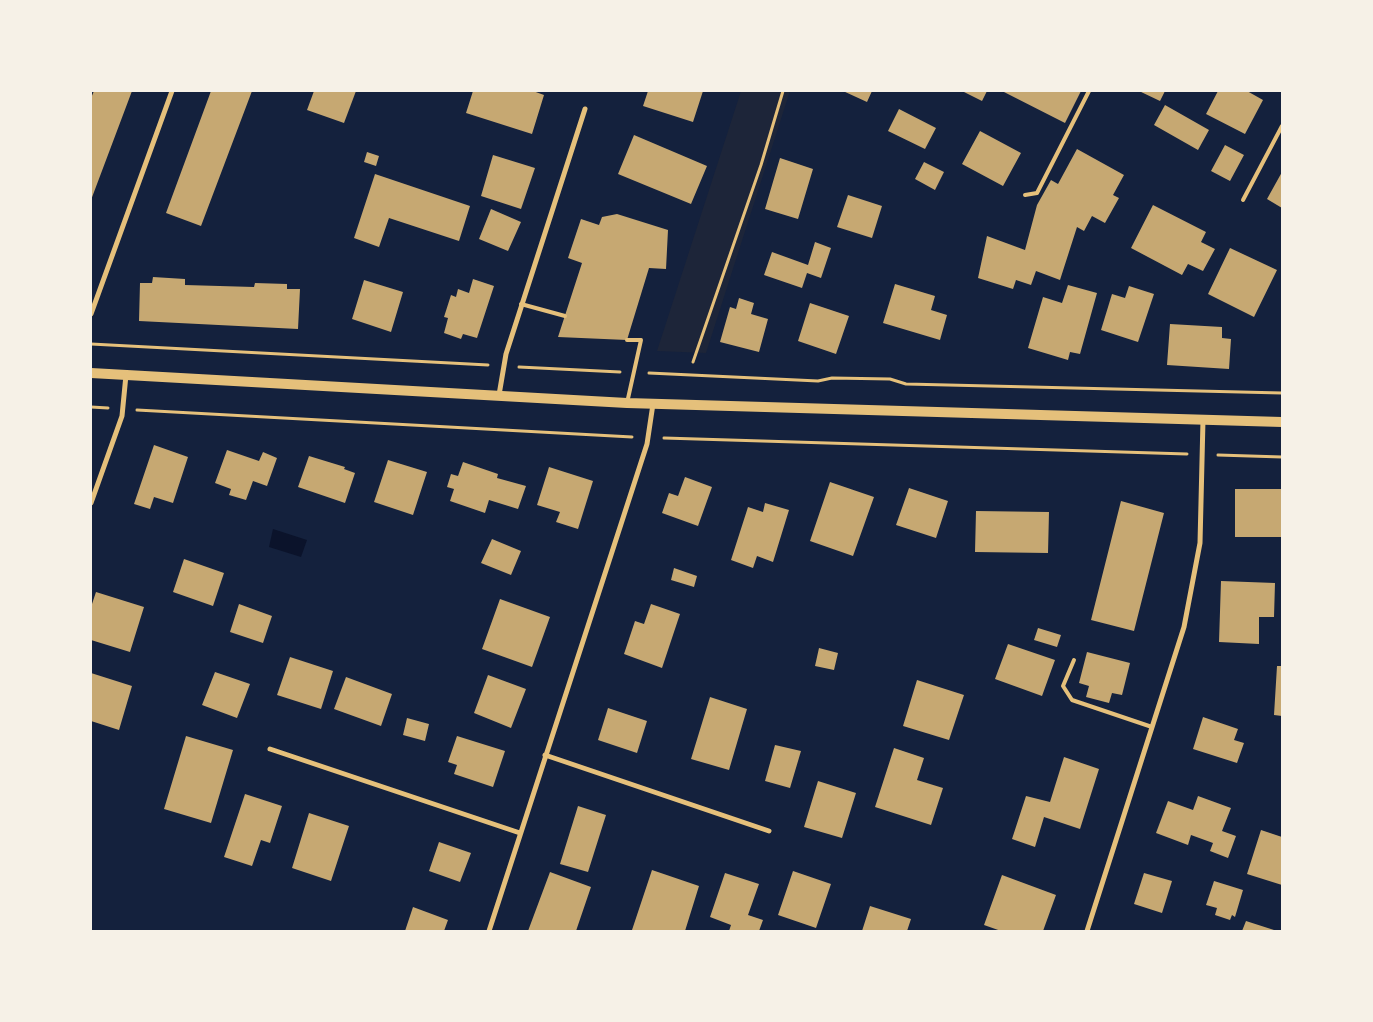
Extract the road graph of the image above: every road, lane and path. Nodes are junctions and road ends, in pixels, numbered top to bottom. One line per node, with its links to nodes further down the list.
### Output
1 (172, 91): 9 (street)
2 (783, 91): 13 (path)
3 (1089, 91): 6 (lane)
4 (585, 109): 8 (street)
5 (1282, 126): 7 (lane)
6 (1025, 195)
7 (1243, 200)
8 (521, 304): 10 (lane); 14 (street)
9 (91, 314)
10 (565, 316)
11 (628, 340): 15 (lane)
12 (91, 344): 14 (path)
13 (693, 362)
14 (504, 366): 15 (path); 19 (street)
15 (634, 372): 18 (path); 20 (lane)
16 (91, 373): 17 (main road)
17 (126, 375): 19 (main road); 23 (street)
18 (1282, 393)
19 (499, 395): 20 (main road)
20 (627, 403): 21 (main road)
21 (653, 404): 24 (main road); 26 (street)
22 (91, 407): 23 (path)
23 (122, 409): 26 (path); 29 (street)
24 (1204, 420): 25 (main road); 27 (street)
25 (1282, 422)
26 (648, 438): 27 (path); 33 (street)
27 (1203, 455): 28 (path); 31 (street)
28 (1282, 457)
29 (91, 503)
30 (1074, 660): 31 (lane)
31 (1152, 727): 37 (street)
32 (270, 748): 35 (street)
33 (546, 755): 34 (street); 35 (street)
34 (769, 831)
35 (520, 834): 36 (street)
36 (489, 931)
37 (1087, 931)

